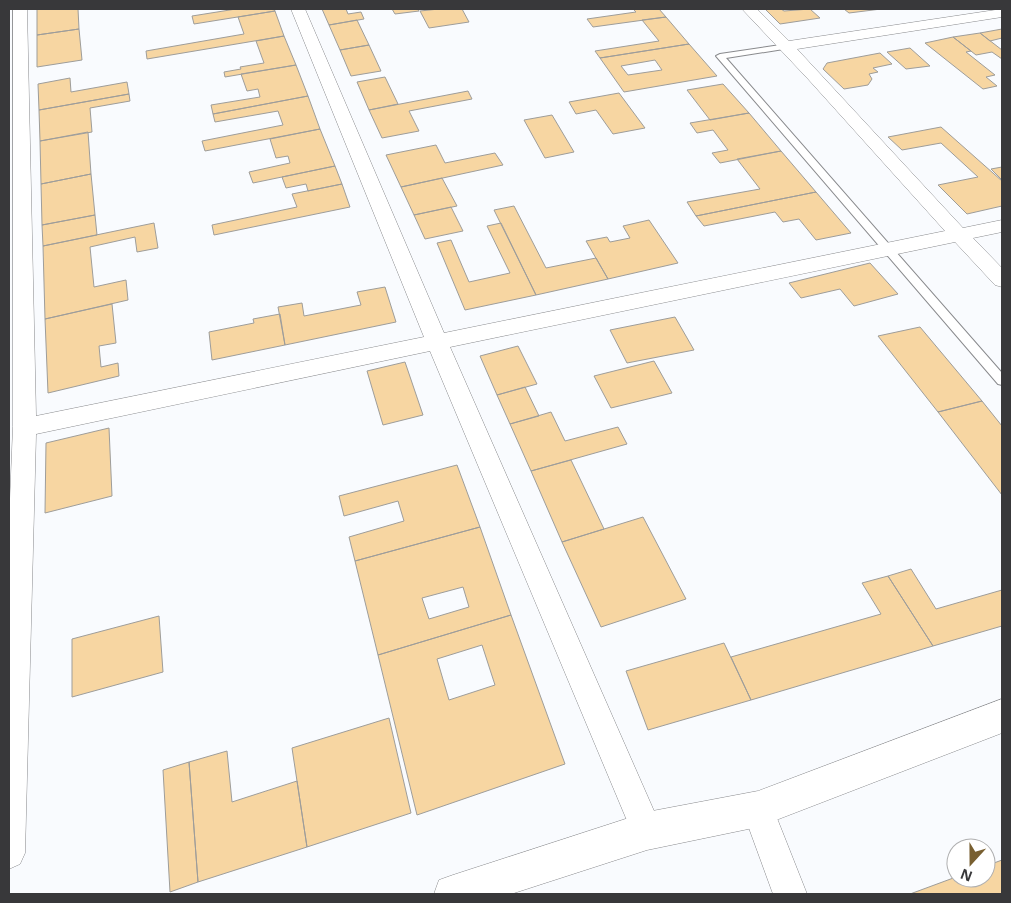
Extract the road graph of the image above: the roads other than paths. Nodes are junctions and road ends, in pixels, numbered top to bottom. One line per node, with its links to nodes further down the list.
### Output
1 (20, 9): 12 (street)
2 (298, 9): 10 (street)
3 (749, 9): 5 (street)
4 (1002, 13): 5 (street)
5 (787, 46): 7 (street); 8 (lane)
6 (1002, 226): 7 (street)
7 (958, 235): 8 (street); 9 (street)
8 (888, 249): 10 (street); 11 (lane)
9 (1002, 280)
10 (438, 342): 12 (street); 15 (street)
11 (1002, 381)
12 (25, 428): 16 (street)
13 (1002, 716): 14 (street)
14 (758, 809): 15 (street); 18 (street)
15 (648, 830): 17 (street)
16 (9, 853)
17 (453, 894)
18 (790, 894)

